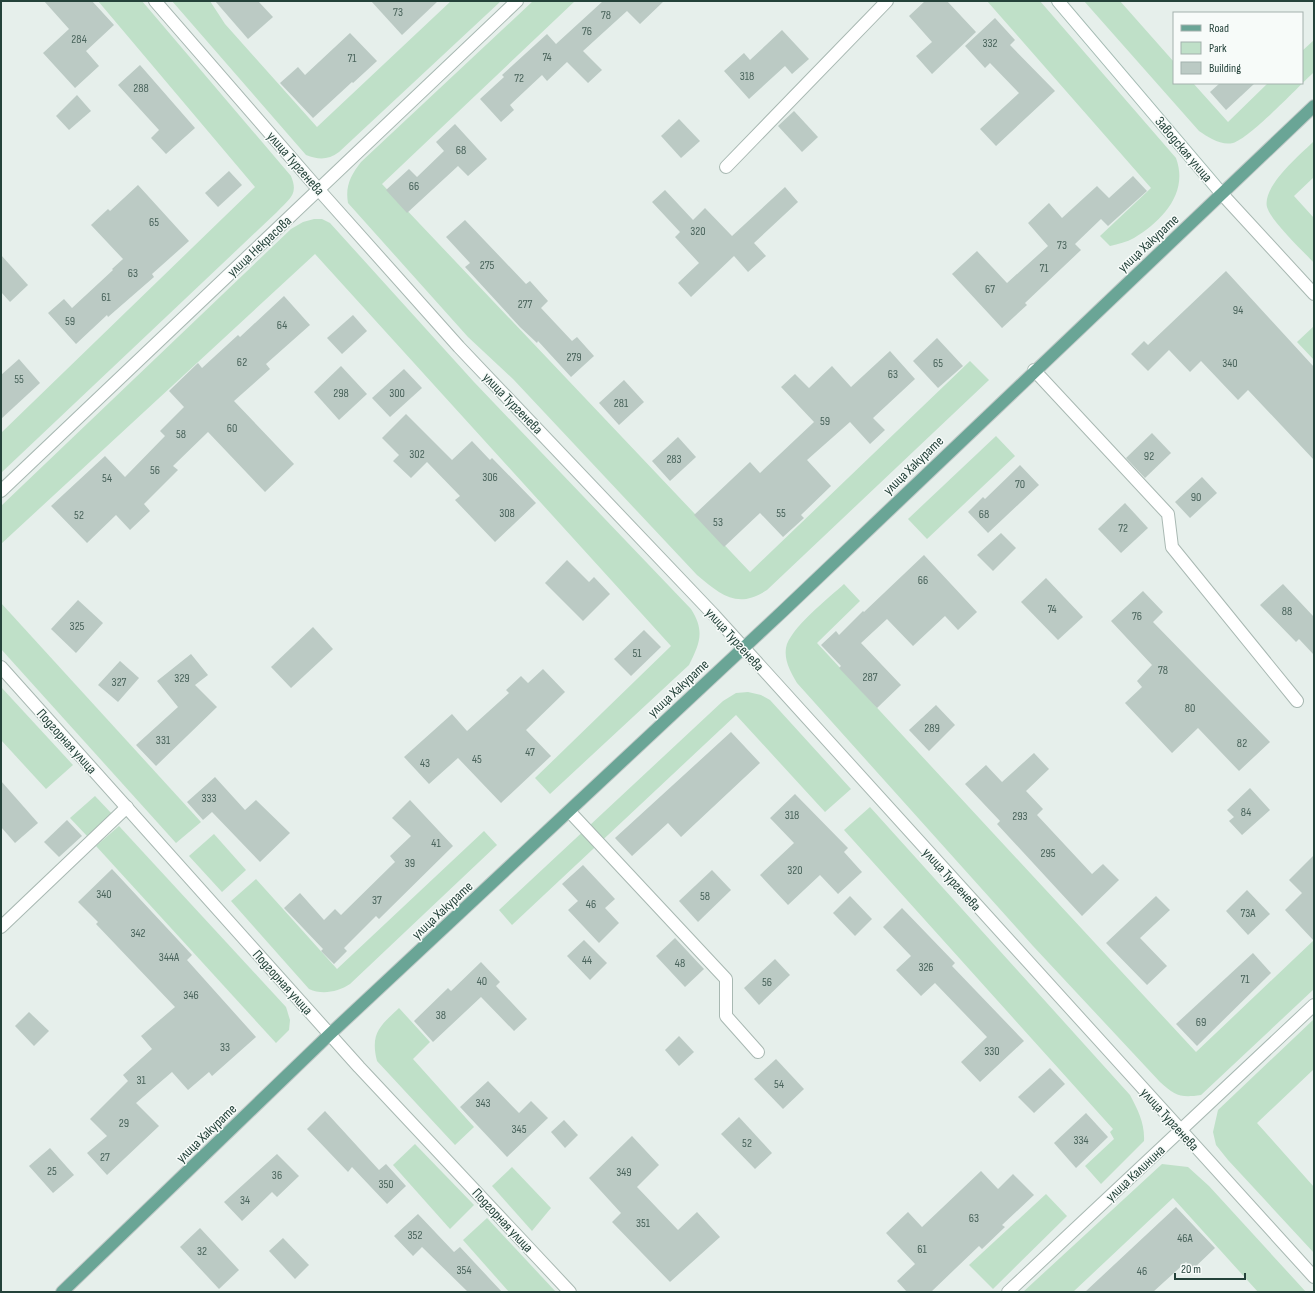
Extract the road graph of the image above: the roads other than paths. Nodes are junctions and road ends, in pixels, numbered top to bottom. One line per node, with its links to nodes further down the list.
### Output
1 (155, 1): 7 (street, улица Тургенева)
2 (517, 1): 7 (street, улица Некрасова)
3 (887, 1): 6 (street)
4 (1058, 1): 8 (street, Заводская улица)
5 (1314, 106): 8 (main road, улица Хакурате)
6 (726, 167)
7 (319, 190): 11 (street, улица Некрасова); 12 (street, улица Тургенева)
8 (1222, 194): 9 (street, Заводская улица); 10 (main road, улица Хакурате)
9 (1314, 294)
10 (1034, 370): 12 (main road, улица Хакурате); 14 (street)
11 (1, 491)
12 (743, 647): 16 (main road, улица Хакурате); 21 (street, улица Тургенева)
13 (1, 667): 15 (street, Подгорная улица)
14 (1297, 700)
15 (127, 807): 17 (street); 19 (street, Подгорная улица)
16 (570, 812): 19 (main road, улица Хакурате); 20 (street)
17 (1, 927)
18 (1314, 1005): 21 (street, улица Калинина)
19 (330, 1034): 23 (main road, улица Хакурате); 24 (street, Подгорная улица)
20 (758, 1052)
21 (1180, 1130): 22 (street, улица Тургенева); 25 (street, улица Калинина)
22 (1314, 1277)
23 (62, 1292)
24 (570, 1292)
25 (1008, 1292)

